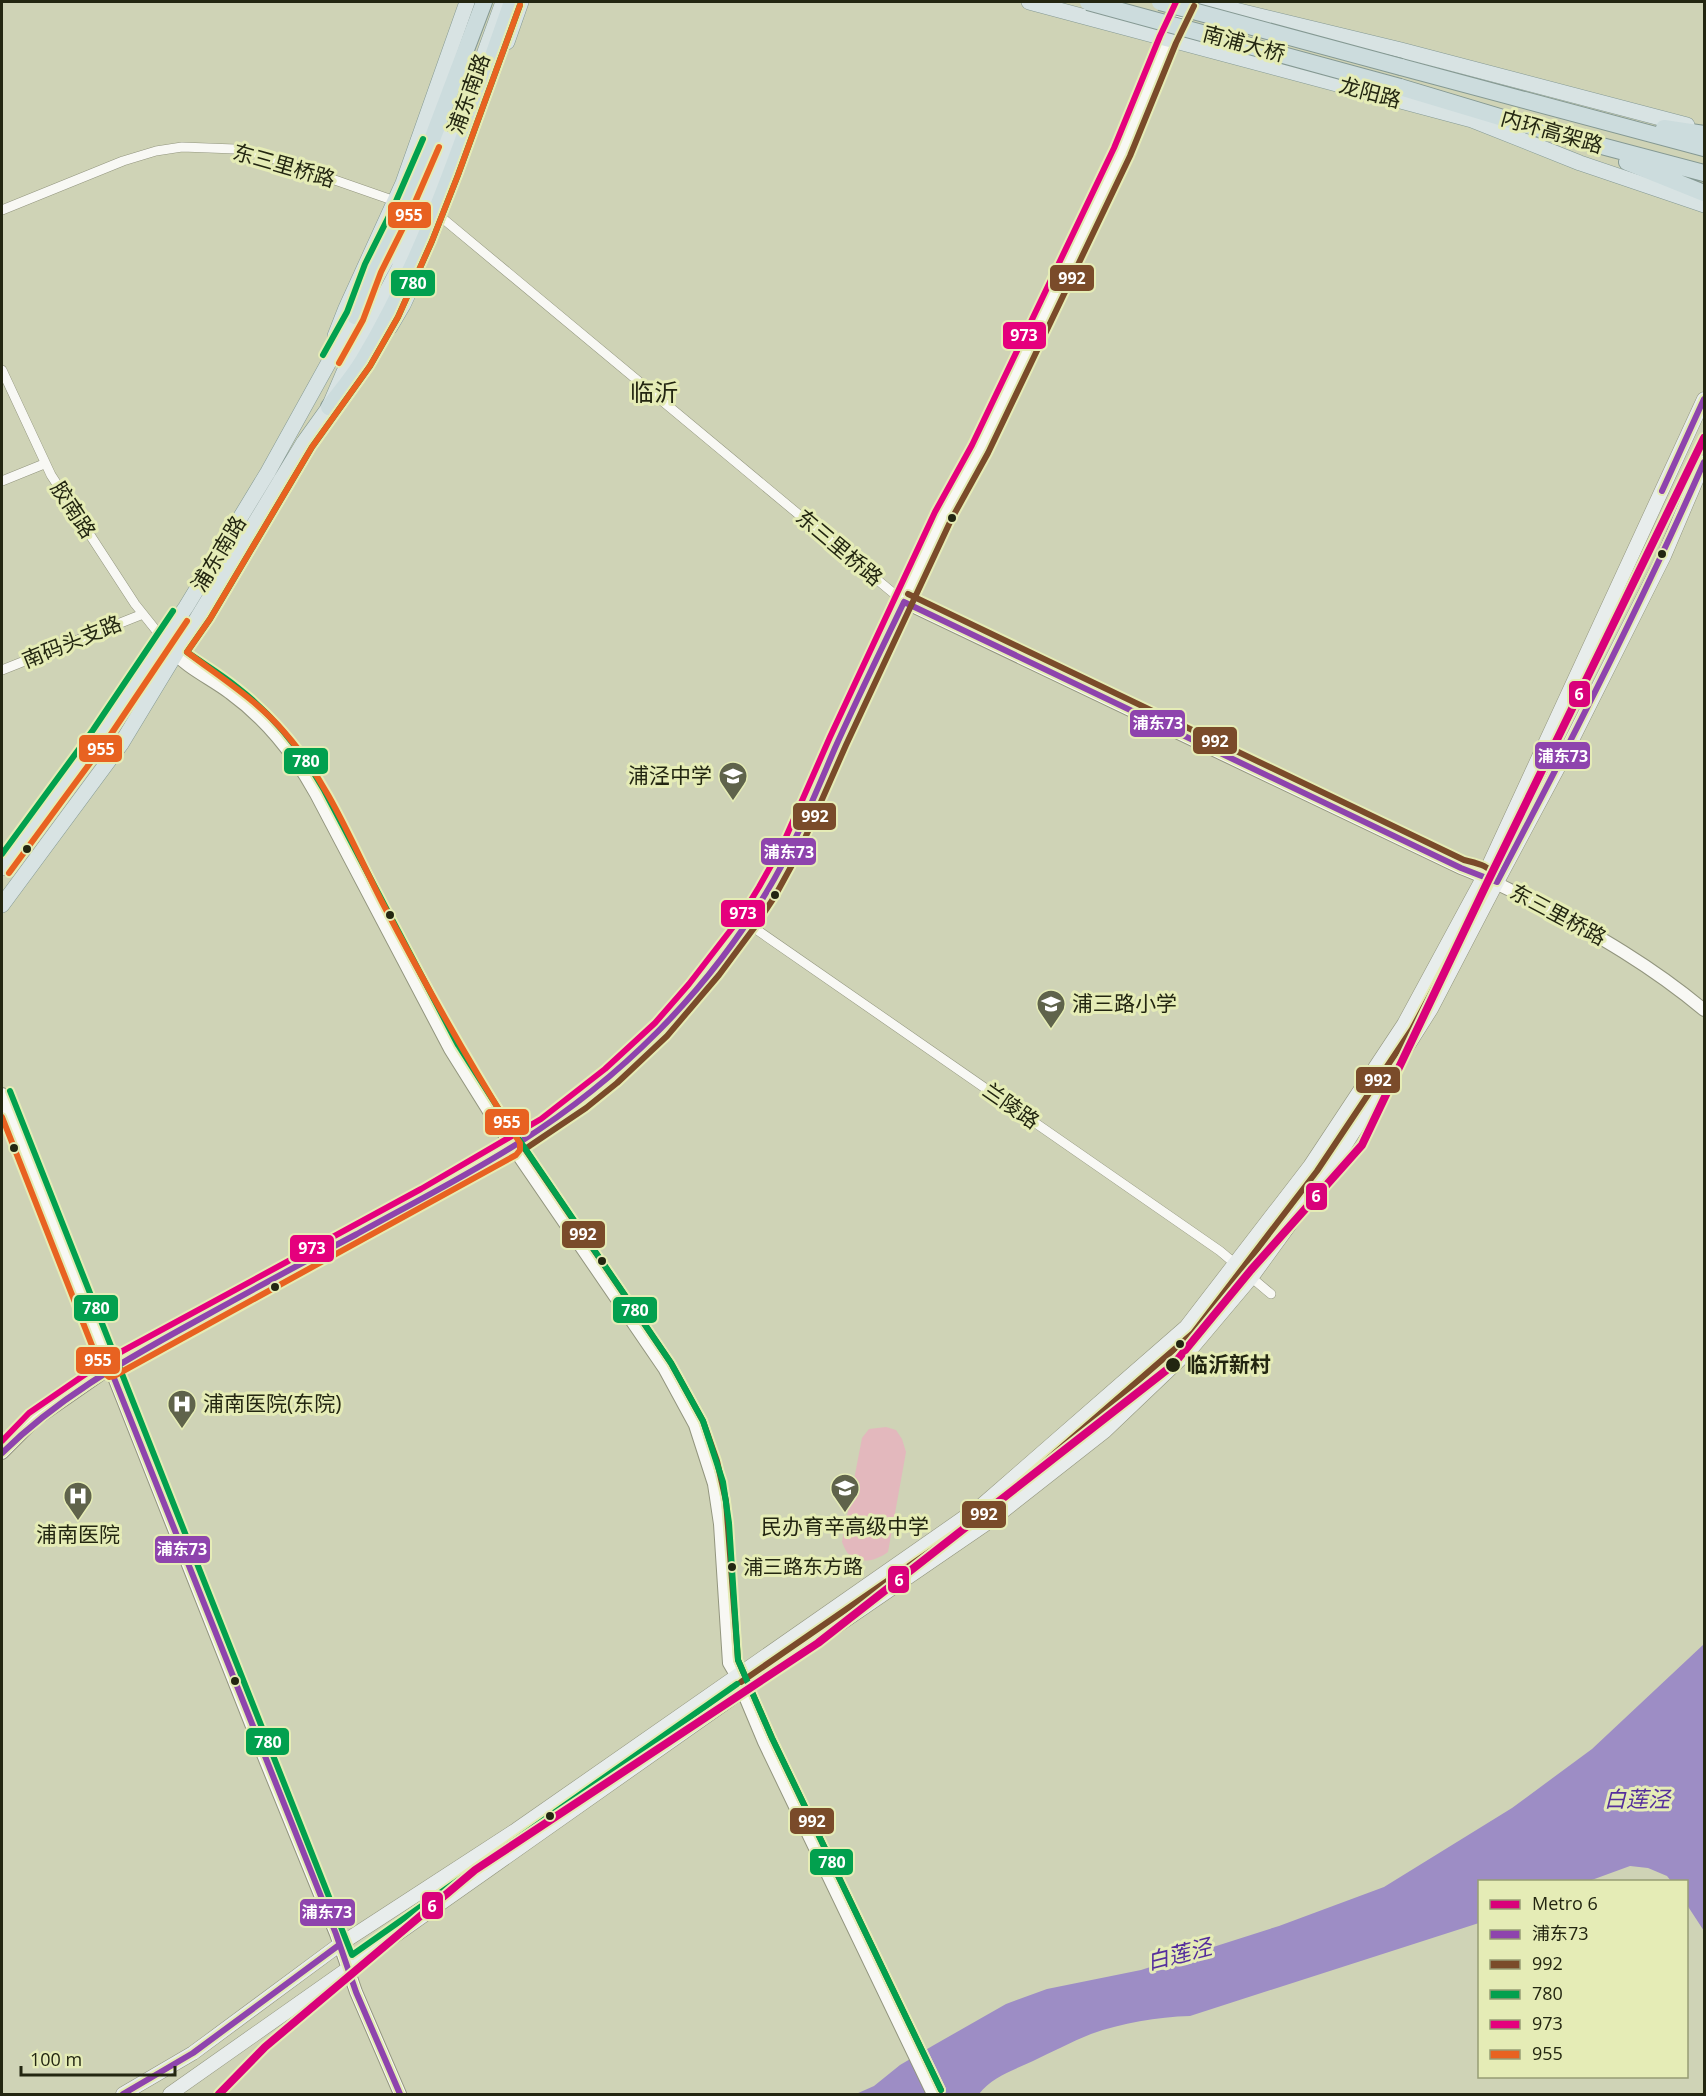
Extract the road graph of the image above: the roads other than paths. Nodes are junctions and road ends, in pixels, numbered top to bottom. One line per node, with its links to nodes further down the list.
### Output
1 (467, 2): 21 (main road, 浦东南路)
2 (492, 2): 25 (main road, 浦东南路)
3 (502, 2): 29 (main road, 浦东南路)
4 (512, 2): 29 (highway)
5 (521, 2): 24 (main road, 浦东南路)
6 (1029, 2): 12 (main road, 龙阳路)
7 (1088, 2): 14 (highway, 南浦大桥, bridge)
8 (1160, 2): 13 (highway, 南浦大桥, bridge)
9 (1186, 2): 12 (street)
10 (1202, 2): 16 (main road)
11 (482, 8): 25 (highway)
12 (1168, 39): 22 (main road, 龙阳路); 34 (street)
13 (1401, 67): 15 (highway, 内环高架路)
14 (1400, 87): 17 (highway, 内环高架路)
15 (1504, 95): 16 (highway); 18 (highway, 内环高架路)
16 (1704, 132)
17 (1560, 135): 19 (highway, 内环高架路); 20 (highway)
18 (1704, 148)
19 (1704, 174)
20 (1704, 193)
21 (395, 201): 23 (street, 东三里桥路); 27 (main road, 浦东南路)
22 (1704, 205)
23 (2, 210)
24 (441, 217): 30 (main road, 浦东南路); 34 (street, 东三里桥路)
25 (355, 316): 27 (main road, 浦东南路)
26 (2, 370): 32 (street, 胶南路)
27 (320, 379): 36 (main road, 浦东南路)
28 (1704, 399): 40 (main road)
29 (329, 407): 30 (main road, 浦东南路)
30 (304, 442): 37 (main road, 浦东南路)
31 (1704, 462): 40 (main road)
32 (44, 464): 33 (street); 35 (street, 胶南路)
33 (2, 481)
34 (904, 602): 40 (street, 东三里桥路); 42 (street)
35 (142, 614): 36 (street, 胶南路); 38 (street, 南码头支路)
36 (163, 639): 37 (street); 39 (main road, 浦东南路)
37 (175, 654): 41 (main road, 浦东南路); 45 (street)
38 (2, 670)
39 (2, 868)
40 (1490, 879): 43 (street, 东三里桥路); 46 (main road); 47 (main road)
41 (2, 905)
42 (747, 923): 45 (street); 46 (street, 兰陵路)
43 (1704, 1010)
44 (2, 1094): 49 (street)
45 (512, 1147): 49 (street); 51 (street)
46 (1235, 1263): 47 (street, 兰陵路); 51 (main road)
47 (1251, 1278): 48 (street, 兰陵路); 52 (main road)
48 (1271, 1294)
49 (110, 1368): 50 (street); 53 (street)
50 (2, 1453)
51 (736, 1675): 52 (street); 53 (main road)
52 (742, 1691): 54 (main road); 58 (street)
53 (339, 1945): 54 (street); 55 (main road)
54 (348, 1969): 56 (main road); 57 (street)
55 (123, 2094)
56 (170, 2094)
57 (400, 2094)
58 (933, 2094)

